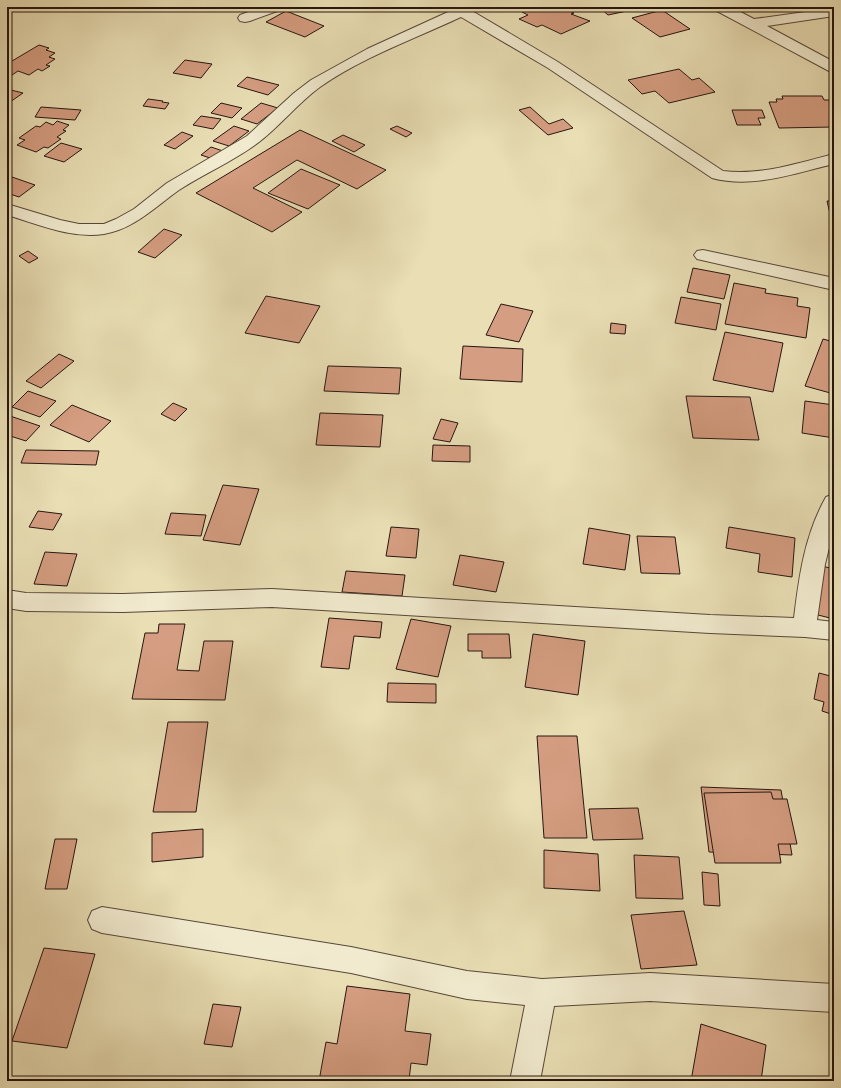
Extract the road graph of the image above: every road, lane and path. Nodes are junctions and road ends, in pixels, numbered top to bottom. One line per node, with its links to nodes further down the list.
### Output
1 (274, 7): 5 (street)
2 (720, 7): 6 (street)
3 (466, 9): 8 (street); 9 (street)
4 (834, 12): 6 (street)
5 (245, 18)
6 (752, 24): 7 (street)
7 (834, 68)
8 (834, 159)
9 (7, 209)
10 (704, 255): 11 (street)
11 (834, 284)
12 (834, 502): 14 (street)
13 (7, 599): 14 (street)
14 (805, 628): 15 (street)
15 (834, 631)
16 (102, 920): 17 (street)
17 (542, 993): 18 (street); 19 (street)
18 (834, 998)
19 (525, 1081)

